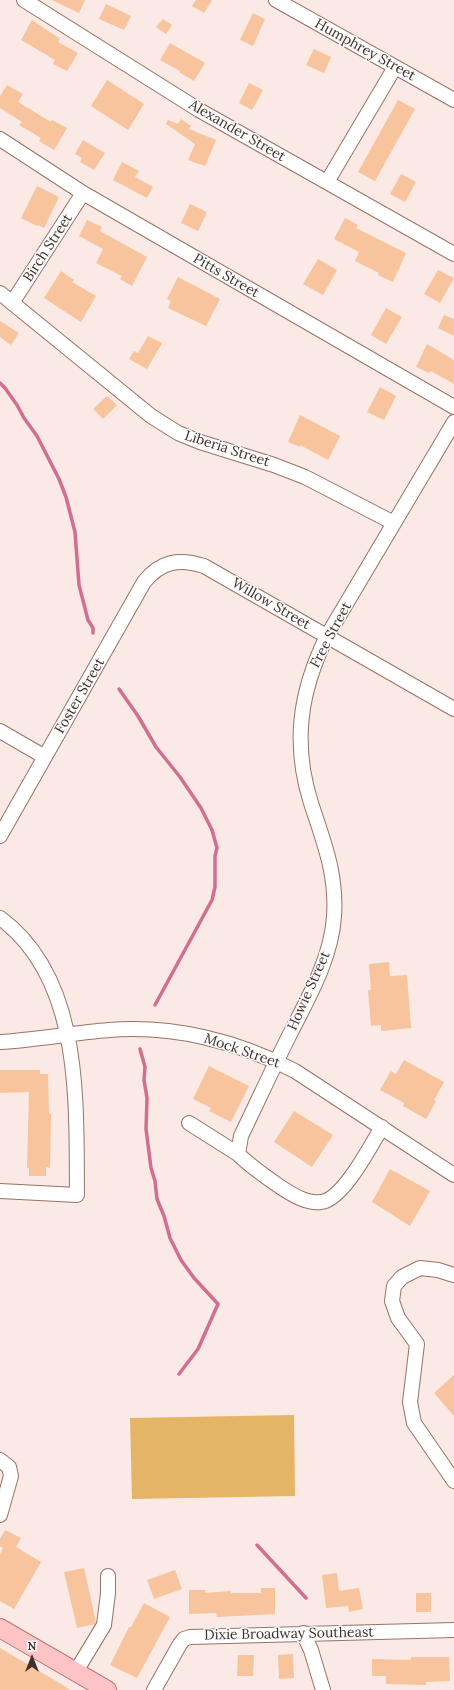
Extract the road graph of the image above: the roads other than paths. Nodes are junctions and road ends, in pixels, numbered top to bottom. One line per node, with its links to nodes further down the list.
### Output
1 (24, 0): 6 (street, Alexander Street)
2 (276, 0): 3 (street, Humphrey Street)
3 (395, 67): 4 (street, Humphrey Street); 6 (street)
4 (454, 100)
5 (0, 139): 7 (street, Pitts Street)
6 (327, 182): 8 (street, Alexander Street)
7 (83, 194): 10 (street, Birch Street); 11 (street, Pitts Street)
8 (454, 254)
9 (0, 293): 10 (street, Liberia Street)
10 (12, 303): 13 (street, Liberia Street)
11 (454, 407)
12 (454, 422): 13 (street, Free Street)
13 (394, 523): 15 (street, Free Street)
14 (168, 564): 15 (street, Willow Street); 18 (street, Foster Street)
15 (327, 636): 16 (street, Willow Street); 21 (street, Free Street)
16 (454, 709)
17 (0, 731): 18 (street)
18 (45, 757): 19 (street, Foster Street)
19 (0, 836)
20 (0, 918): 22 (street)
21 (334, 918): 24 (street, Howie Street)
22 (67, 1035): 23 (street, Mock Street); 24 (street, Mock Street); 29 (street)
23 (0, 1042)
24 (276, 1061): 26 (street, Mock Street); 27 (street, Howie Street)
25 (189, 1123): 27 (street)
26 (382, 1127): 27 (street); 28 (street, Mock Street)
27 (238, 1154)
28 (454, 1175)
29 (0, 1192)
30 (454, 1275): 32 (street)
31 (0, 1460): 33 (street)
32 (454, 1482)
33 (0, 1515)
34 (108, 1576): 38 (street)
35 (0, 1628): 38 (main road)
36 (454, 1630): 37 (street, Dixie Broadway Southeast)
37 (303, 1633): 40 (street, Dixie Broadway Southeast); 41 (street)
38 (75, 1673): 39 (main road)
39 (107, 1690)
40 (154, 1690)
41 (323, 1690)

